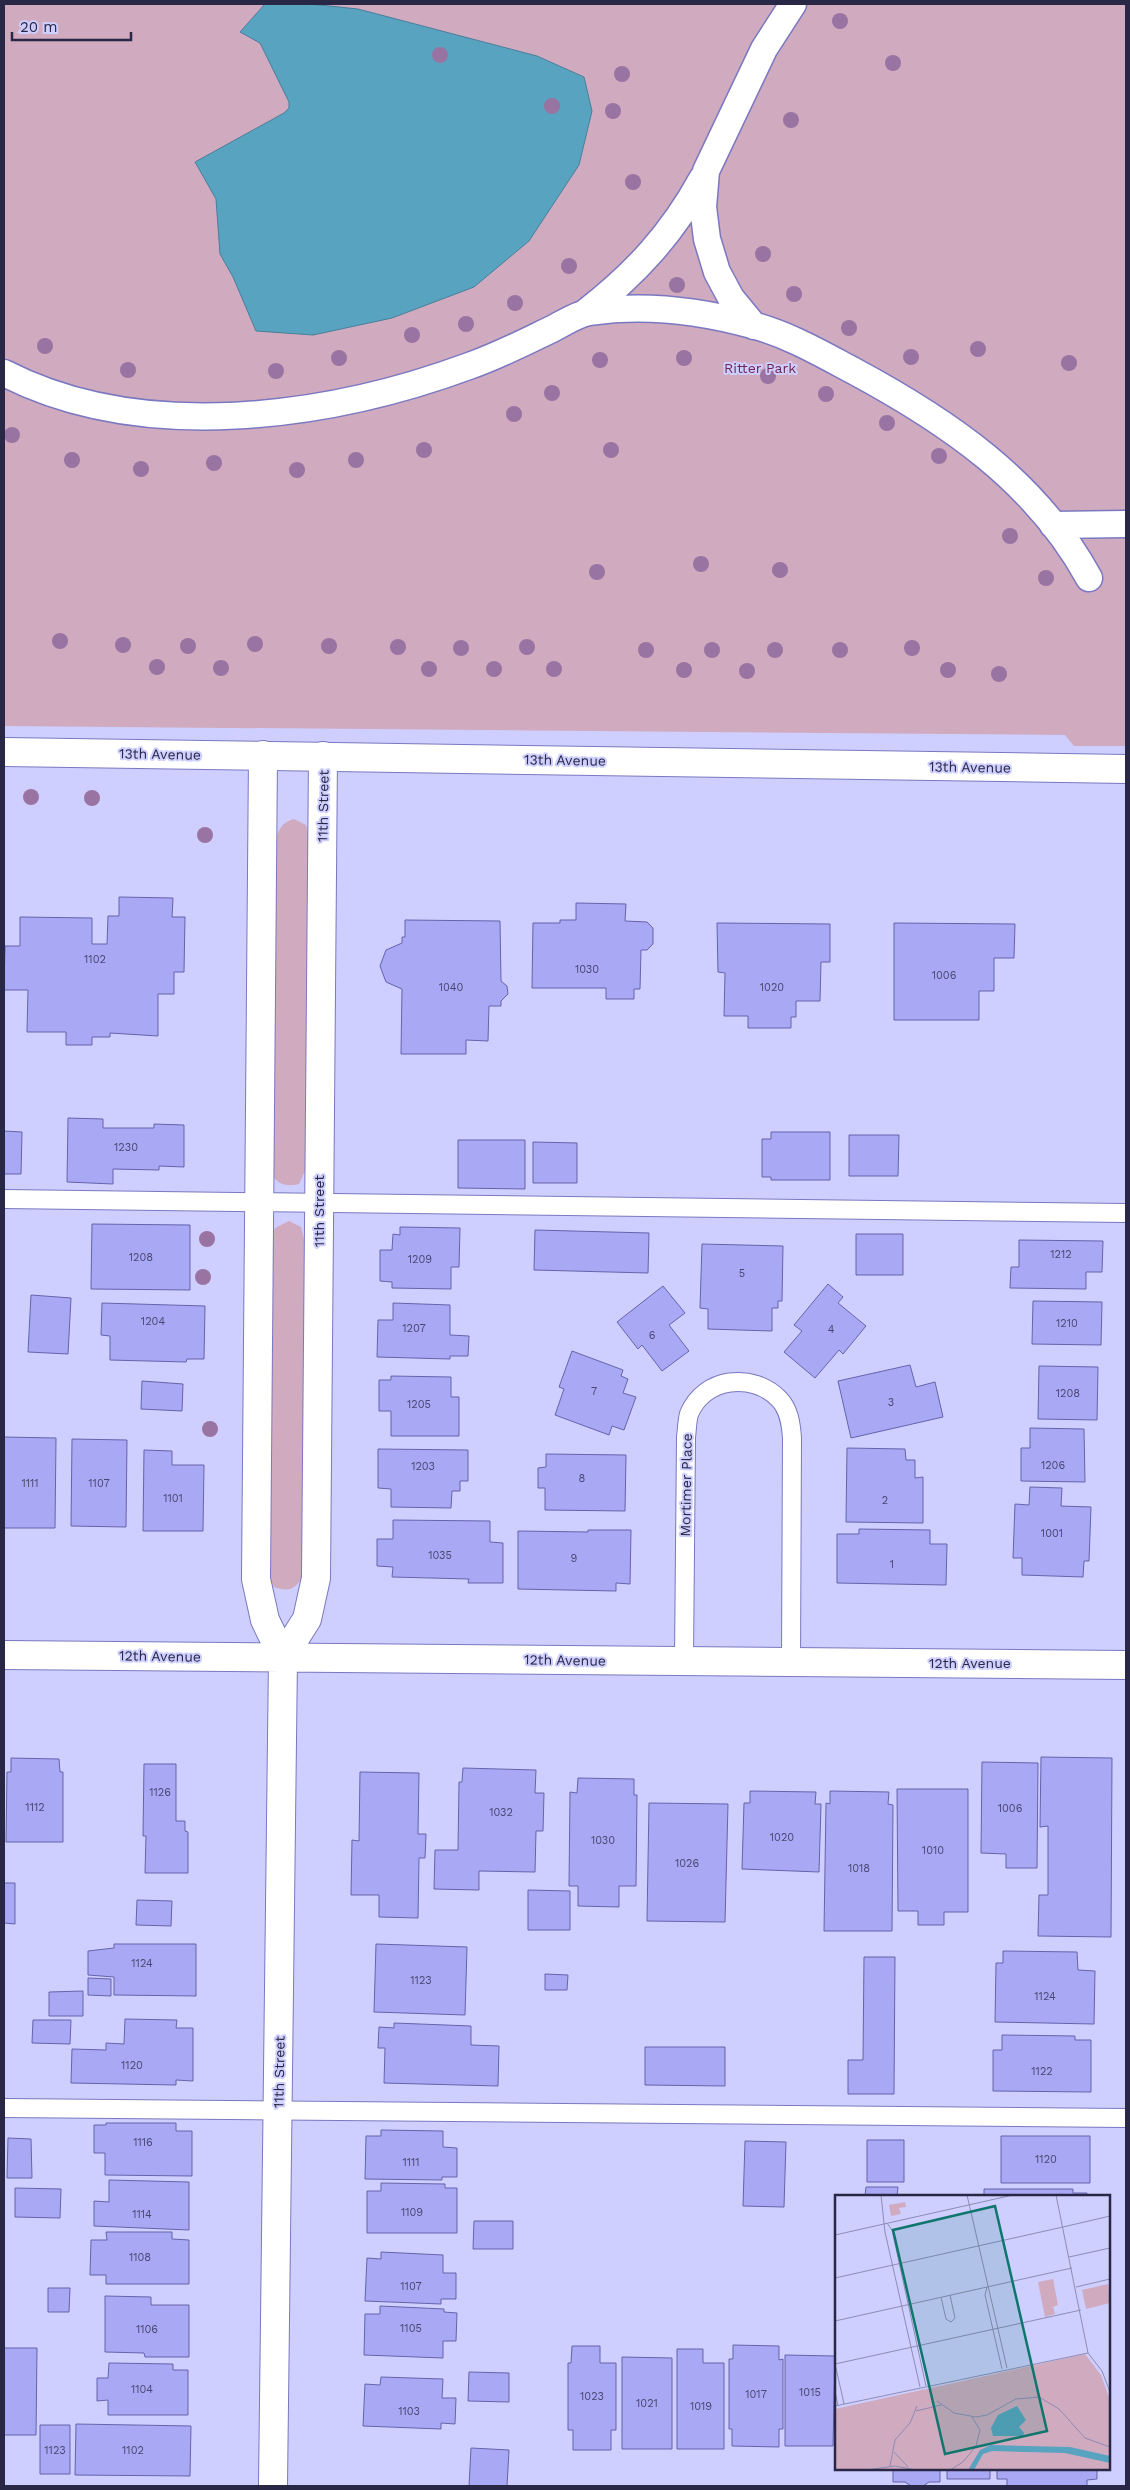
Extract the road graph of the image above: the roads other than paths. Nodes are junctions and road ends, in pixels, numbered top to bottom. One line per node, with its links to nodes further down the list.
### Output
1 (792, 4): 2 (street)
2 (706, 172): 3 (street); 4 (street)
3 (586, 312): 4 (street); 5 (street)
4 (754, 326): 6 (street)
5 (4, 373)
6 (1053, 524): 7 (street); 8 (street)
7 (1126, 524)
8 (1089, 578)
9 (4, 752): 10 (street, 13th Avenue)
10 (263, 755): 11 (street, 13th Avenue); 14 (street, 11th Street)
11 (323, 756): 12 (street, 13th Avenue); 15 (street, 11th Street)
12 (1126, 769)
13 (4, 1199): 14 (lane)
14 (260, 1202): 15 (lane); 18 (street, 11th Street)
15 (320, 1203): 16 (lane); 18 (street, 11th Street)
16 (1126, 1213)
17 (4, 1655): 18 (street, 12th Avenue)
18 (283, 1657): 19 (street, 12th Avenue); 23 (street, 11th Street)
19 (684, 1661): 20 (street, 12th Avenue); 20 (lane, Mortimer Place)
20 (791, 1662): 21 (street, 12th Avenue)
21 (1126, 1665)
22 (4, 2108): 23 (lane)
23 (278, 2111): 24 (lane); 25 (street, 11th Street)
24 (1126, 2118)
25 (273, 2486)

